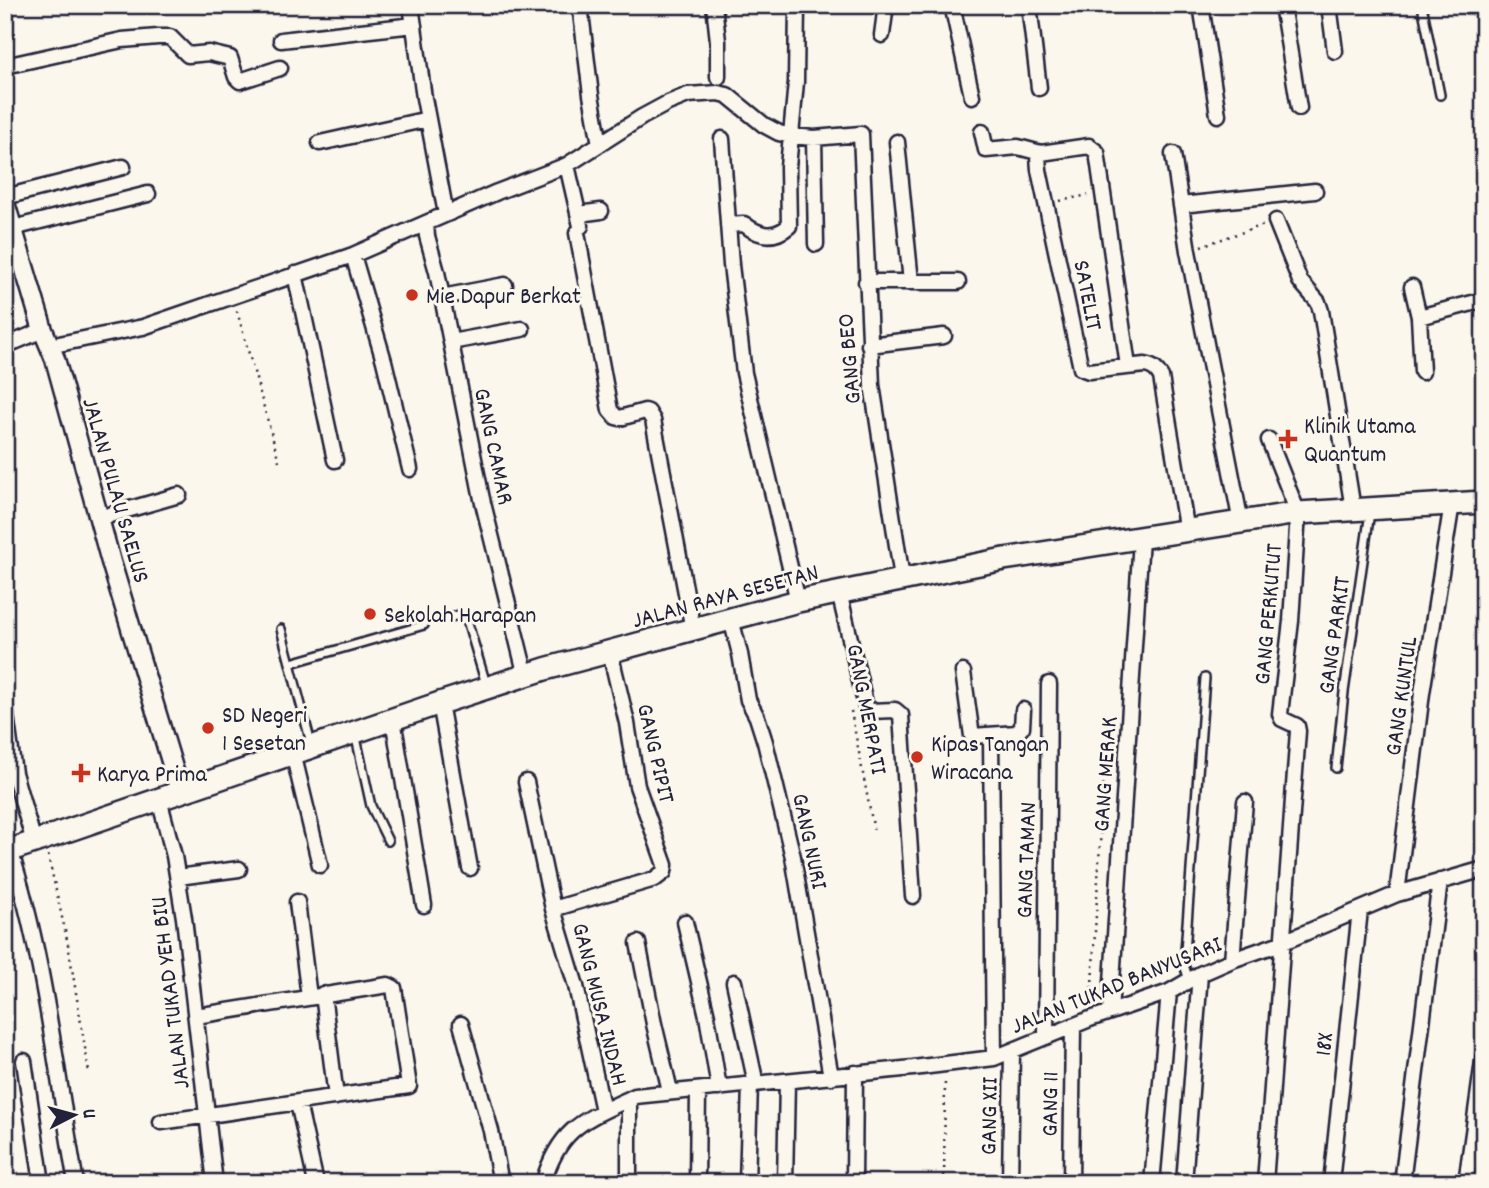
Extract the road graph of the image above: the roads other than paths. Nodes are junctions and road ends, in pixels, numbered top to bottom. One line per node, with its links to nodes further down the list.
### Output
1 (411, 5): 12 (street)
2 (580, 5): 31 (street)
3 (715, 5): 18 (street)
4 (797, 5): 26 (street)
5 (886, 5): 13 (street)
6 (952, 5): 21 (street)
7 (1029, 5): 19 (street)
8 (1201, 5): 23 (street)
9 (1282, 5): 22 (street)
10 (1329, 5): 15 (street)
11 (1422, 5): 20 (lane)
12 (414, 25): 14 (street); 24 (street)
13 (882, 35)
14 (281, 40)
15 (1335, 51)
16 (5, 66): 17 (street)
17 (280, 68)
18 (718, 77)
19 (1039, 88)
20 (1440, 95)
21 (972, 96)
22 (1299, 108)
23 (1217, 115)
24 (428, 119): 30 (street); 42 (street)
25 (982, 132): 32 (street)
26 (791, 136): 27 (street); 31 (street); 46 (street)
27 (814, 138): 48 (street); 51 (street, GANG BEO)
28 (722, 139): 46 (street)
29 (897, 142): 52 (street)
30 (320, 143)
31 (600, 144): 34 (street)
32 (1041, 153): 65 (street, SATELIT); 65 (street)
33 (1174, 154): 40 (street)
34 (568, 165): 42 (street); 45 (street)
35 (123, 167): 38 (street)
36 (1315, 191): 40 (street)
37 (148, 194): 47 (street)
38 (5, 197)
39 (5, 203): 47 (street, JALAN PULAU SAELUS)
40 (1181, 205): 76 (street)
41 (601, 211): 45 (street)
42 (446, 214): 44 (street)
43 (1276, 221): 73 (street)
44 (426, 224): 49 (street); 56 (street, GANG CAMAR)
45 (579, 224): 86 (street)
46 (728, 225): 81 (street)
47 (13, 229): 61 (street, JALAN PULAU SAELUS)
48 (816, 244)
49 (353, 255): 50 (street); 69 (street)
50 (295, 274): 61 (street); 68 (street)
51 (866, 282): 52 (street); 63 (street, GANG BEO)
52 (911, 282): 53 (street)
53 (958, 282)
54 (505, 285): 56 (street)
55 (1412, 287): 58 (street)
56 (442, 297): 62 (street, GANG CAMAR)
57 (1484, 300): 58 (street)
58 (1419, 317): 66 (street)
59 (522, 329): 62 (street)
60 (944, 337): 63 (street)
61 (46, 338): 64 (street); 75 (street, JALAN PULAU SAELUS)
62 (451, 342): 90 (street, GANG CAMAR)
63 (869, 345): 79 (street, GANG BEO)
64 (5, 346)
65 (1128, 366): 77 (street, SATELIT)
66 (1422, 372)
67 (1269, 440): 74 (street)
68 (335, 460)
69 (410, 469)
70 (179, 495): 75 (street)
71 (1484, 502): 72 (main road, JALAN RAYA SESETAN)
72 (1452, 503): 73 (main road, JALAN RAYA SESETAN); 115 (street, GANG KUNTUL)
73 (1362, 509): 74 (main road, JALAN RAYA SESETAN); 101 (lane, GANG PARKIT)
74 (1298, 513): 76 (main road, JALAN RAYA SESETAN); 123 (street, GANG PERKUTUT)
75 (99, 518): 103 (street, JALAN PULAU SAELUS)
76 (1241, 523): 77 (main road, JALAN RAYA SESETAN)
77 (1187, 531): 78 (main road, JALAN RAYA SESETAN)
78 (1141, 538): 79 (main road, JALAN RAYA SESETAN); 129 (street, GANG MERAK)
79 (902, 578): 80 (main road, JALAN RAYA SESETAN)
80 (839, 592): 81 (main road, JALAN RAYA SESETAN); 116 (street)
81 (798, 601): 83 (main road, JALAN RAYA SESETAN)
82 (447, 618): 93 (lane)
83 (731, 619): 86 (main road, JALAN RAYA SESETAN); 139 (street, GANG NURI)
84 (424, 625): 88 (lane)
85 (281, 629): 88 (lane)
86 (693, 630): 87 (main road, JALAN RAYA SESETAN)
87 (610, 652): 90 (main road, JALAN RAYA SESETAN); 119 (street, GANG PIPIT)
88 (291, 663): 100 (lane)
89 (963, 673): 99 (street)
90 (526, 676): 93 (main road, JALAN RAYA SESETAN)
91 (1205, 678): 125 (lane)
92 (1049, 684): 133 (street, GANG TAMAN)
93 (487, 688): 94 (main road, JALAN RAYA SESETAN)
94 (440, 703): 97 (main road, JALAN RAYA SESETAN); 110 (street)
95 (5, 707): 106 (street)
96 (1023, 710): 99 (street)
97 (393, 719): 98 (main road, JALAN RAYA SESETAN); 118 (street)
98 (355, 733): 100 (main road, JALAN RAYA SESETAN); 107 (lane)
99 (991, 736): 136 (street)
100 (302, 750): 103 (main road, JALAN RAYA SESETAN); 109 (street)
101 (1336, 768)
102 (526, 782): 119 (street, GANG MUSA INDAH)
103 (180, 791): 104 (main road, JALAN RAYA SESETAN)
104 (159, 799): 106 (main road, JALAN RAYA SESETAN); 113 (street, JALAN TUKAD YEH BIU)
105 (1245, 802): 124 (street)
106 (39, 840): 108 (main road, JALAN RAYA SESETAN)
107 (388, 841)
108 (8, 851): 152 (street)
109 (320, 865)
110 (470, 867)
111 (239, 869): 113 (street)
112 (1484, 869): 114 (street, JALAN TUKAD BANYUSARI)
113 (178, 877): 130 (street, JALAN TUKAD YEH BIU)
114 (1440, 881): 115 (street, JALAN TUKAD BANYUSARI); 168 (street)
115 (1397, 894): 120 (street, JALAN TUKAD BANYUSARI)
116 (913, 896)
117 (297, 902): 128 (street)
118 (424, 905)
119 (553, 909): 148 (street, GANG MUSA INDAH)
120 (1360, 910): 123 (street, JALAN TUKAD BANYUSARI); 167 (street, 18X)
121 (685, 922): 142 (street)
122 (638, 943): 144 (street)
123 (1281, 943): 124 (street, JALAN TUKAD BANYUSARI); 166 (street)
124 (1232, 961): 125 (street, JALAN TUKAD BANYUSARI)
125 (1195, 977): 127 (street, JALAN TUKAD BANYUSARI); 165 (street)
126 (734, 982): 141 (street)
127 (1169, 992): 129 (street, JALAN TUKAD BANYUSARI); 164 (street)
128 (316, 996): 130 (street); 145 (street); 145 (street)
129 (1110, 1012): 132 (street, JALAN TUKAD BANYUSARI)
130 (196, 1016): 149 (street, JALAN TUKAD YEH BIU)
131 (461, 1024): 155 (street)
132 (1073, 1026): 133 (street, JALAN TUKAD BANYUSARI); 163 (street, GANG 11)
133 (1046, 1037): 134 (street, JALAN TUKAD BANYUSARI)
134 (1012, 1051): 136 (street, JALAN TUKAD BANYUSARI); 162 (street, GANG XII)
135 (1484, 1054): 169 (street)
136 (994, 1058): 138 (street, JALAN TUKAD BANYUSARI)
137 (24, 1061): 151 (street)
138 (855, 1073): 139 (street, JALAN TUKAD BANYUSARI); 161 (street)
139 (831, 1077): 140 (street, JALAN TUKAD BANYUSARI)
140 (787, 1081): 141 (street, JALAN TUKAD BANYUSARI); 160 (street)
141 (753, 1084): 142 (street, JALAN TUKAD BANYUSARI); 159 (street)
142 (719, 1088): 143 (street, JALAN TUKAD BANYUSARI)
143 (698, 1090): 144 (street, JALAN TUKAD BANYUSARI); 158 (street)
144 (670, 1091): 146 (street, JALAN TUKAD BANYUSARI)
145 (336, 1097): 147 (street)
146 (629, 1099): 148 (street, JALAN TUKAD BANYUSARI); 157 (street)
147 (298, 1103): 149 (street); 154 (street)
148 (603, 1111): 156 (street, JALAN TUKAD BANYUSARI)
149 (206, 1116): 150 (street); 153 (street, JALAN TUKAD YEH BIU)
150 (161, 1122)
151 (42, 1183)
152 (76, 1183)
153 (215, 1183)
154 (316, 1183)
155 (501, 1183)
156 (542, 1183)
157 (629, 1183)
158 (696, 1183)
159 (747, 1183)
160 (785, 1183)
161 (854, 1183)
162 (1010, 1183)
163 (1071, 1183)
164 (1152, 1183)
165 (1184, 1183)
166 (1265, 1183)
167 (1331, 1183)
168 (1402, 1183)
169 (1466, 1183)

